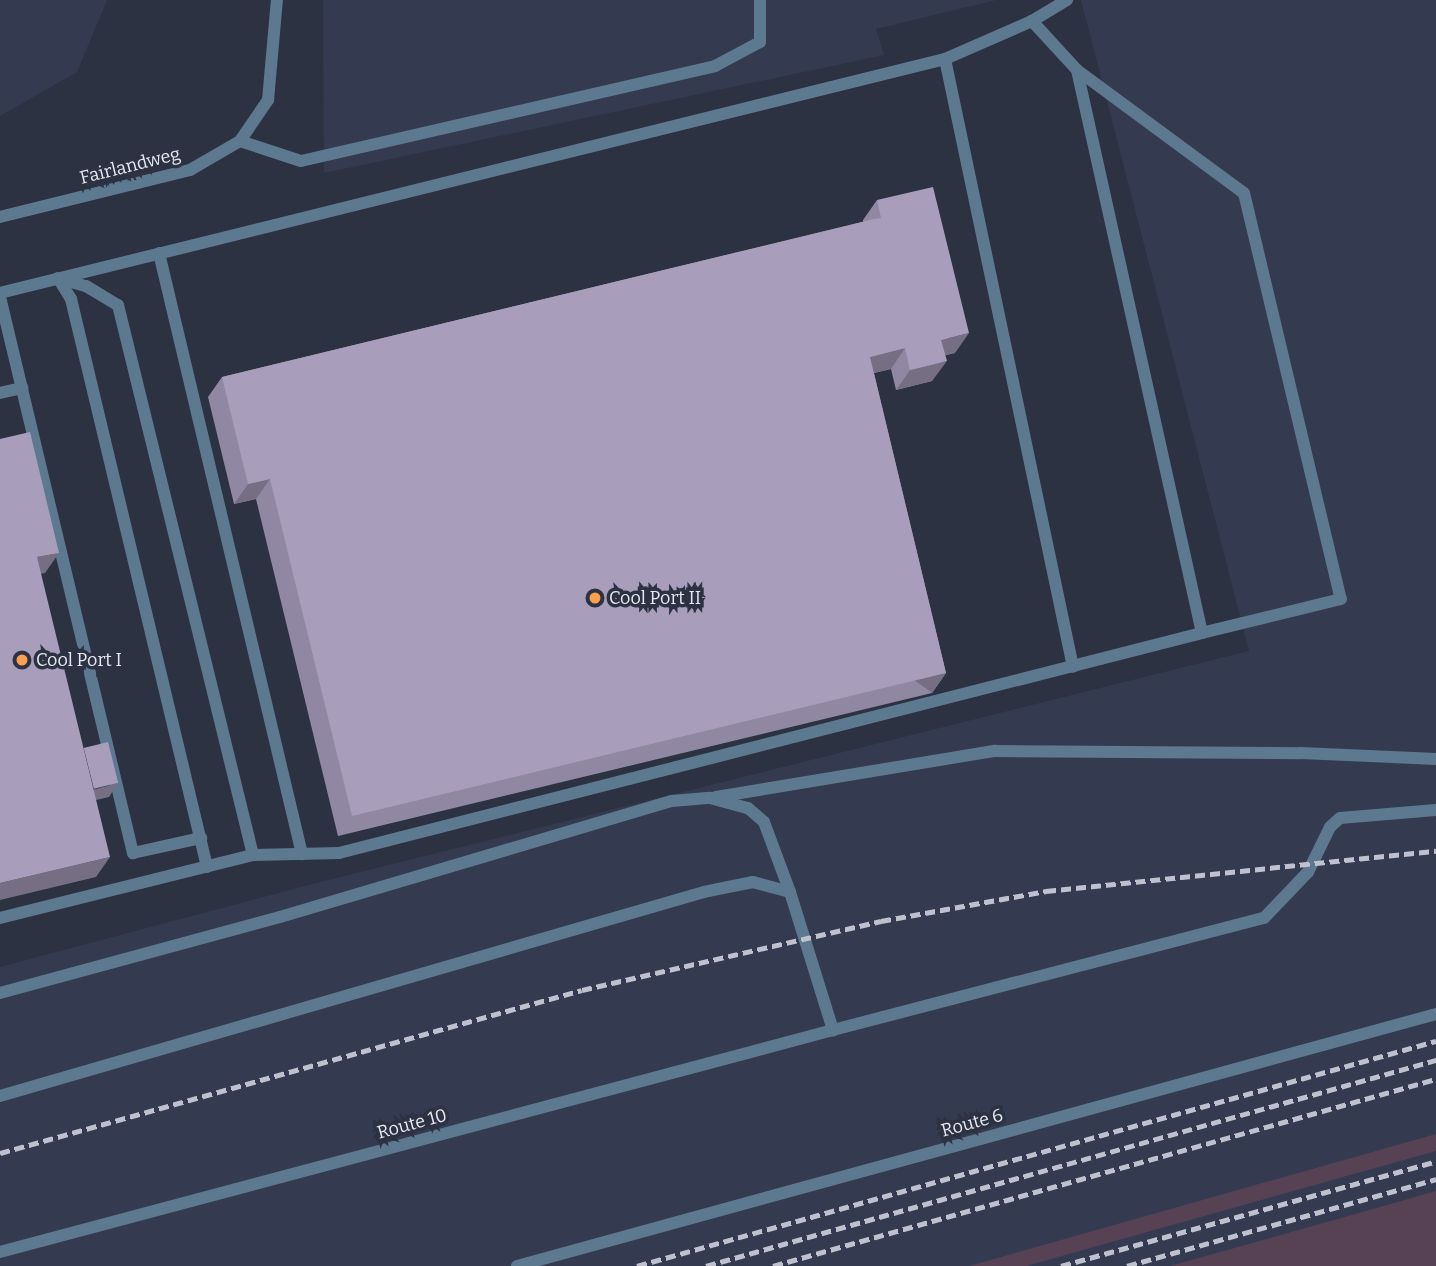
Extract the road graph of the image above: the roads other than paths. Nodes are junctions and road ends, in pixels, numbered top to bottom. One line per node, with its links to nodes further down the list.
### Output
1 (277, 0): 7 (lane, Fairlandweg)
2 (760, 0): 7 (lane)
3 (1067, 0): 4 (lane)
4 (1032, 21): 5 (lane); 6 (lane)
5 (945, 59): 9 (lane); 16 (lane)
6 (1077, 70): 15 (lane); 15 (lane)
7 (240, 141): 8 (lane, Fairlandweg)
8 (0, 217)
9 (159, 253): 10 (lane); 21 (lane)
10 (58, 278): 11 (lane); 20 (lane); 22 (lane)
11 (0, 295): 12 (lane)
12 (2, 317): 13 (lane)
13 (22, 388): 14 (lane); 20 (lane)
14 (0, 393)
15 (1202, 634): 16 (lane)
16 (1073, 667): 21 (lane)
17 (1436, 759): 18 (lane)
18 (710, 798): 24 (lane); 26 (lane)
19 (1436, 810): 28 (lane, Route 10)
20 (201, 838): 23 (lane)
21 (302, 854): 22 (lane)
22 (253, 855): 23 (lane)
23 (207, 867): 25 (lane)
24 (790, 892): 28 (lane); 29 (lane)
25 (0, 918)
26 (0, 993)
27 (1436, 1014): 31 (lane, Route 6)
28 (833, 1030): 30 (lane, Route 10)
29 (0, 1096)
30 (0, 1252)
31 (517, 1266)

